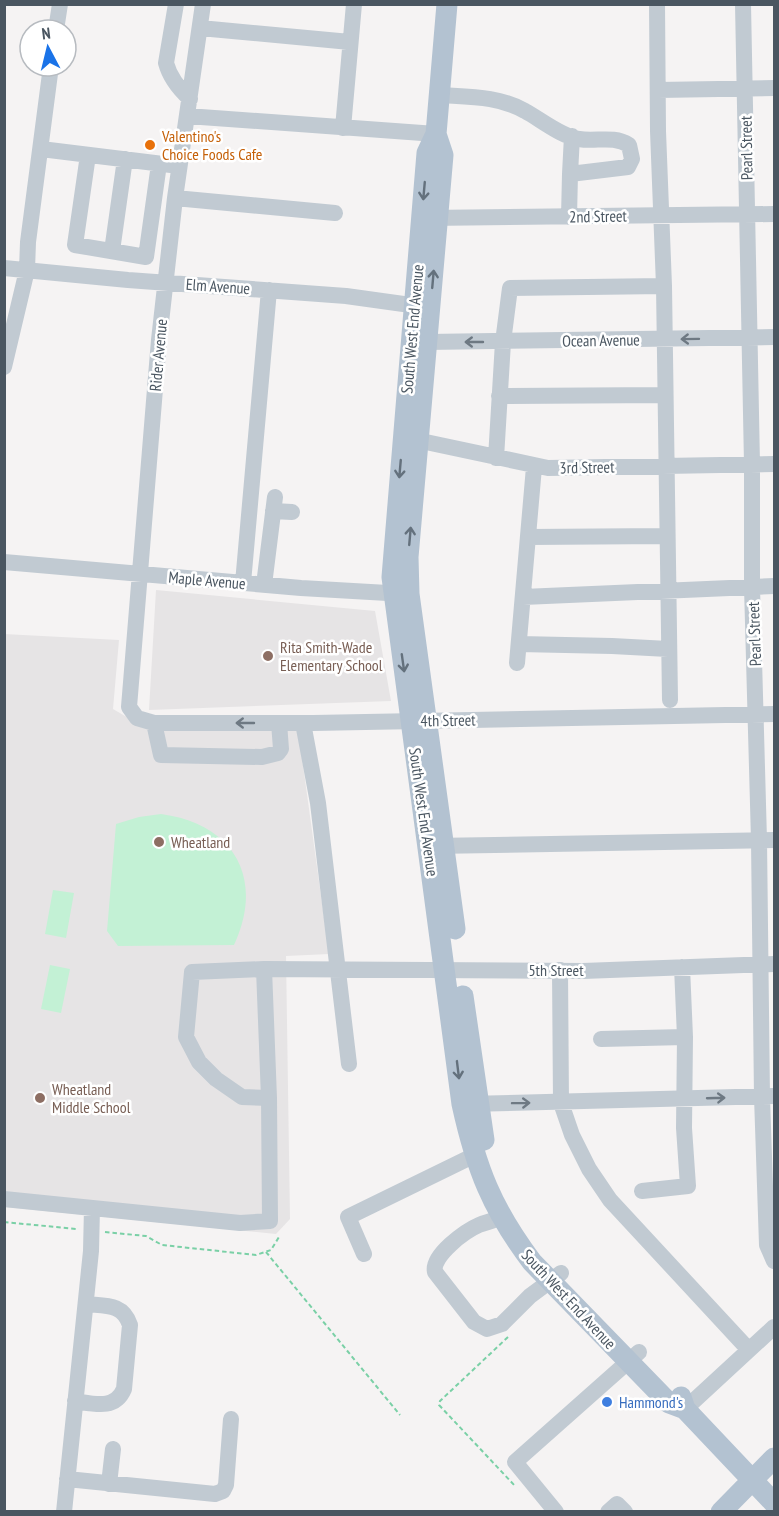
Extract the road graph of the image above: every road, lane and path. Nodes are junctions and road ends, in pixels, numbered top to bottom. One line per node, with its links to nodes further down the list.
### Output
1 (176, 4): 14 (street)
2 (203, 4): 7 (street, Rider Avenue)
3 (354, 4): 8 (street)
4 (447, 4): 13 (main road, South West End Avenue)
5 (657, 4): 12 (street)
6 (743, 4): 11 (street, Pearl Street)
7 (200, 28): 8 (street); 14 (street, Rider Avenue)
8 (350, 42): 15 (street)
9 (49, 78): 18 (street)
10 (774, 88): 11 (street)
11 (745, 89): 12 (street); 26 (street, Pearl Street)
12 (658, 90): 28 (street)
13 (439, 95): 16 (main road, South West End Avenue); 17 (street)
14 (188, 108): 15 (street); 22 (street, Rider Avenue)
15 (343, 128): 16 (street)
16 (436, 134): 30 (main road, South West End Avenue)
17 (572, 136): 23 (street); 23 (street)
18 (40, 149): 19 (street); 33 (street)
19 (88, 155): 20 (street); 31 (street)
20 (125, 159): 21 (street); 31 (street)
21 (159, 164): 22 (street); 31 (street)
22 (180, 166): 24 (street, Rider Avenue)
23 (570, 174): 29 (street)
24 (176, 198): 25 (street); 34 (street, Rider Avenue)
25 (335, 213)
26 (747, 214): 27 (street, 2nd Street); 28 (street, 2nd Street); 39 (street, Pearl Street)
27 (774, 214)
28 (662, 215): 29 (street, 2nd Street); 35 (street)
29 (569, 216): 30 (street, 2nd Street)
30 (430, 218): 37 (main road, South West End Avenue)
31 (112, 251)
32 (4, 268): 33 (street, Elm Avenue)
33 (27, 270): 34 (street, Elm Avenue); 43 (street)
34 (165, 283): 36 (street, Elm Avenue); 56 (street, Rider Avenue)
35 (664, 286): 40 (street); 42 (street)
36 (269, 290): 37 (street, Elm Avenue); 57 (street)
37 (422, 307): 41 (main road, South West End Avenue); 46 (main road, South West End Avenue)
38 (774, 337): 39 (street, Ocean Avenue)
39 (749, 338): 40 (street, Ocean Avenue, one-way to 40); 49 (street, Pearl Street)
40 (664, 339): 42 (street, Ocean Avenue); 44 (street)
41 (427, 342): 42 (street, Ocean Avenue, one-way to 41); 46 (main road, South West End Avenue)
42 (503, 342): 45 (street)
43 (4, 367)
44 (665, 395): 45 (street); 50 (street)
45 (499, 396): 47 (street)
46 (411, 439): 47 (street, 3rd Street); 62 (main road, South West End Avenue)
47 (496, 458): 51 (street, 3rd Street)
48 (774, 464): 49 (street, 3rd Street)
49 (752, 465): 50 (street, 3rd Street); 59 (street, Pearl Street)
50 (666, 466): 51 (street, 3rd Street); 53 (street)
51 (534, 467): 54 (street)
52 (292, 512): 58 (street)
53 (666, 536): 54 (street); 61 (street)
54 (528, 537): 63 (street)
55 (4, 562): 56 (street, Maple Avenue)
56 (139, 575): 57 (street, Maple Avenue); 71 (street, Rider Avenue)
57 (243, 584): 58 (street, Maple Avenue)
58 (264, 585): 62 (street, Maple Avenue)
59 (752, 586): 60 (street); 61 (street); 68 (street, Pearl Street)
60 (774, 586)
61 (667, 592): 63 (street); 65 (street)
62 (401, 594): 70 (main road, South West End Avenue)
63 (523, 597): 64 (street)
64 (519, 644): 65 (street); 66 (street)
65 (668, 649): 67 (street)
66 (517, 663)
67 (670, 700)
68 (757, 714): 69 (street, 4th Street); 70 (street, 4th Street); 74 (street, Pearl Street)
69 (774, 714)
70 (419, 720): 73 (street, 4th Street); 75 (main road, South West End Avenue)
71 (154, 723): 72 (street, 4th Street, one-way to 71); 72 (street)
72 (279, 723): 73 (street, 4th Street)
73 (303, 723): 79 (street)
74 (767, 840): 75 (street); 76 (street, Pearl Street)
75 (436, 846): 80 (main road, South West End Avenue)
76 (768, 964): 77 (street, 5th Street); 85 (street, Pearl Street)
77 (682, 967): 81 (street, 5th Street); 82 (street)
78 (264, 969): 79 (street, 5th Street); 86 (street); 86 (street, 5th Street)
79 (338, 969): 80 (street, 5th Street); 84 (street)
80 (453, 970): 81 (street, 5th Street); 89 (main road, South West End Avenue)
81 (560, 970): 88 (street)
82 (686, 1037): 83 (street); 87 (street)
83 (601, 1038)
84 (349, 1064)
85 (768, 1096): 87 (street, one-way to 85); 101 (street, Pearl Street)
86 (269, 1098): 93 (street)
87 (684, 1100): 88 (street); 91 (street)
88 (561, 1103): 89 (street, one-way to 88); 106 (street)
89 (470, 1104): 90 (main road, South West End Avenue); 102 (main road, South West End Avenue)
90 (475, 1155): 94 (main road, South West End Avenue); 100 (street)
91 (642, 1191)
92 (4, 1199): 93 (street)
93 (92, 1208): 103 (street)
94 (501, 1217): 102 (main road, South West End Avenue); 102 (street)
95 (4, 1222): 96 (path)
96 (84, 1230)
97 (102, 1231): 99 (path)
98 (279, 1237): 99 (path)
99 (266, 1252): 110 (path)
100 (364, 1254)
101 (774, 1261)
102 (556, 1277): 107 (main road, South West End Avenue)
103 (86, 1304): 108 (street); 108 (street)
104 (774, 1327): 106 (street)
105 (509, 1337): 117 (path)
106 (749, 1350): 109 (street)
107 (634, 1357): 109 (main road, South West End Avenue); 121 (street)
108 (75, 1401): 114 (street)
109 (685, 1409): 115 (main road, South West End Avenue)
110 (400, 1415)
111 (231, 1419): 116 (street)
112 (112, 1449): 116 (street)
113 (774, 1458): 115 (main road)
114 (67, 1479): 116 (street); 120 (street)
115 (752, 1480): 118 (main road, South West End Avenue); 119 (main road)
116 (109, 1484)
117 (516, 1488)
118 (774, 1503)
119 (723, 1509)
120 (64, 1512)
121 (556, 1512)
122 (608, 1512): 123 (street)
123 (625, 1512)

